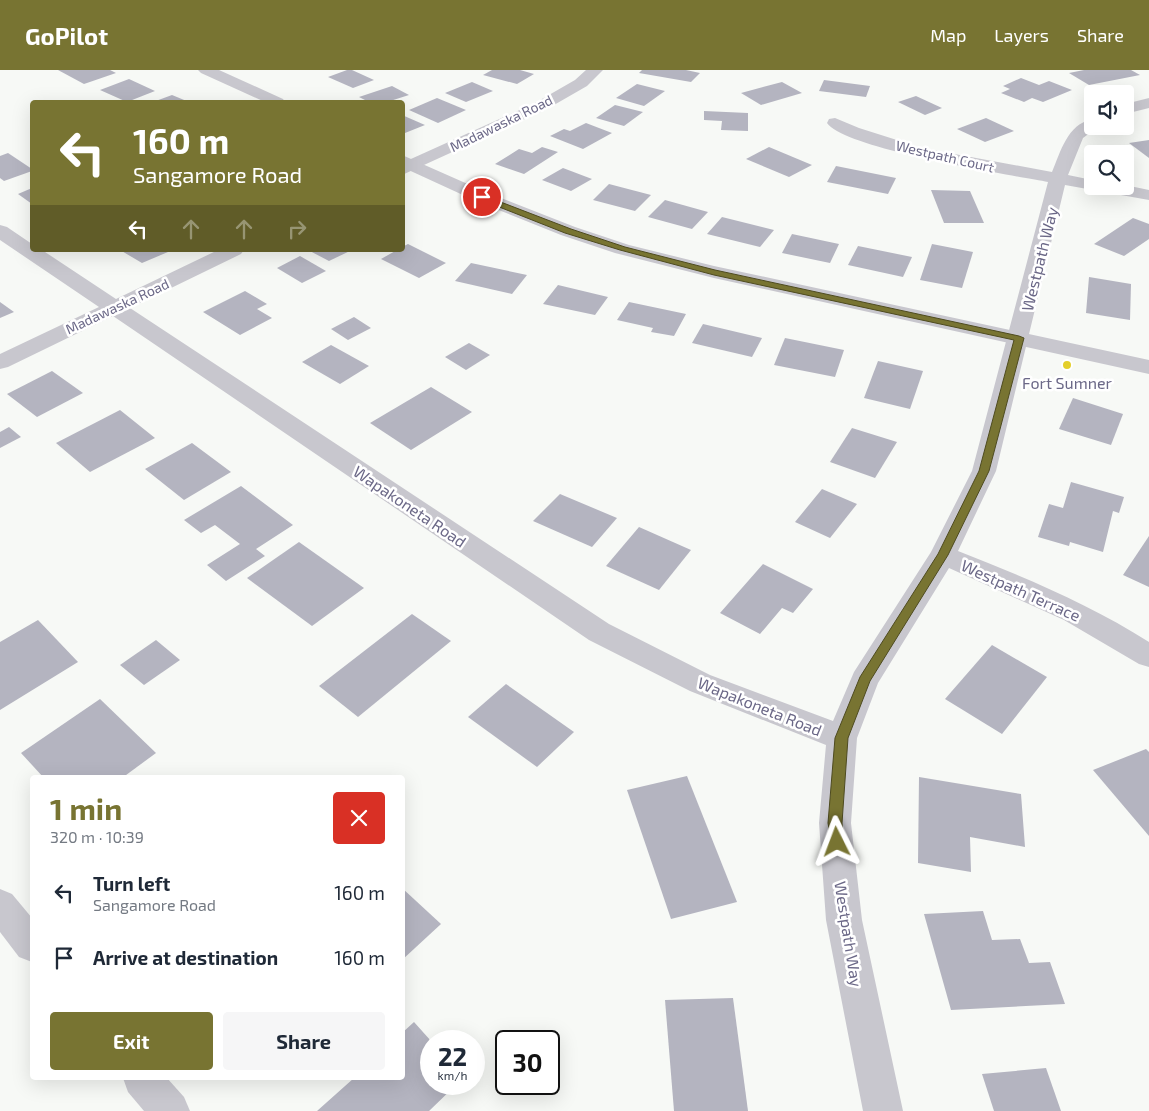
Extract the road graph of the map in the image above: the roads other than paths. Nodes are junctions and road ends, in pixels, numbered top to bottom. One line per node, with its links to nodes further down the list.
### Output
1 (206, 70): 3 (street)
2 (595, 70): 8 (street, Madawaska Road)
3 (273, 100)
4 (1149, 103): 5 (street)
5 (1134, 107)
6 (835, 123): 9 (street, Westpath Court)
7 (1084, 130): 9 (street, Westpath Way)
8 (406, 165): 18 (street)
9 (1058, 179): 10 (street, Westpath Court); 18 (street, Westpath Way)
10 (1084, 184)
11 (1134, 192): 12 (street)
12 (1149, 195)
13 (0, 231): 14 (street, Wapakoneta Road)
14 (30, 251)
15 (31, 252): 17 (street, Wapakoneta Road)
16 (230, 252): 17 (street, Madawaska Road)
17 (113, 308): 19 (street, Madawaska Road); 23 (street, Wapakoneta Road)
18 (1019, 338): 20 (street); 21 (street, Westpath Way)
19 (0, 362)
20 (1149, 367)
21 (943, 555): 22 (street, Westpath Terrace); 23 (street, Westpath Way)
22 (1149, 656)
23 (842, 738): 28 (street, Westpath Way)
24 (0, 905): 25 (street)
25 (30, 942)
26 (144, 1080): 27 (street)
27 (170, 1111)
28 (883, 1111)

